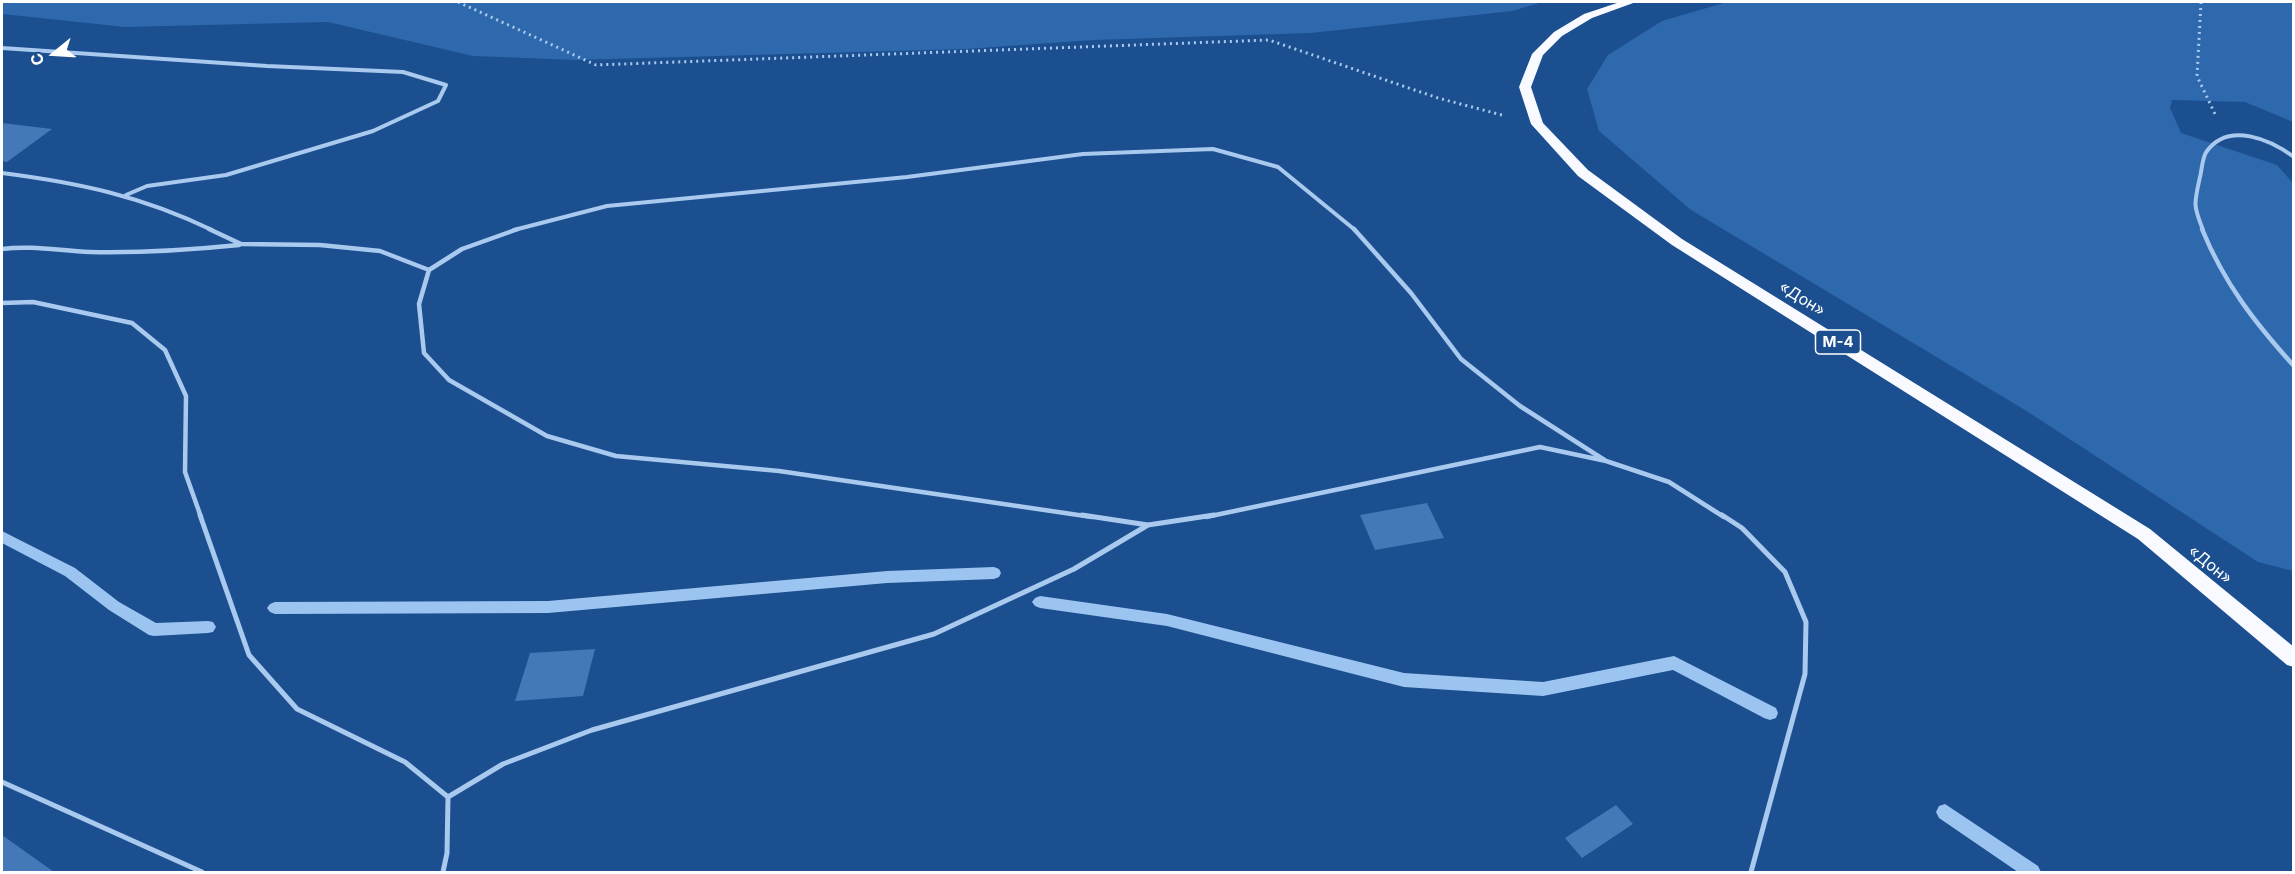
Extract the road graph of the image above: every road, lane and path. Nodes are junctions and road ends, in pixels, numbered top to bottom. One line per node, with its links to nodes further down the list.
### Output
1 (458, 2): 5 (path)
2 (1630, 2): 5 (highway, «Дон» / М-4)
3 (2201, 2): 6 (path)
4 (2, 48): 9 (lane)
5 (1537, 124): 17 (highway, «Дон» / М-4)
6 (2226, 137): 7 (lane); 14 (lane)
7 (2294, 157)
8 (2, 173): 9 (lane)
9 (126, 195): 10 (lane)
10 (242, 244): 11 (lane); 12 (lane)
11 (2, 249)
12 (429, 270): 15 (lane); 16 (lane)
13 (2, 301): 19 (lane)
14 (2294, 366)
15 (1606, 460): 16 (lane); 22 (lane)
16 (1148, 525): 19 (lane)
17 (2294, 658)
18 (2, 782): 20 (lane)
19 (448, 797): 21 (lane)
20 (202, 873)
21 (443, 873)
22 (1751, 873)

